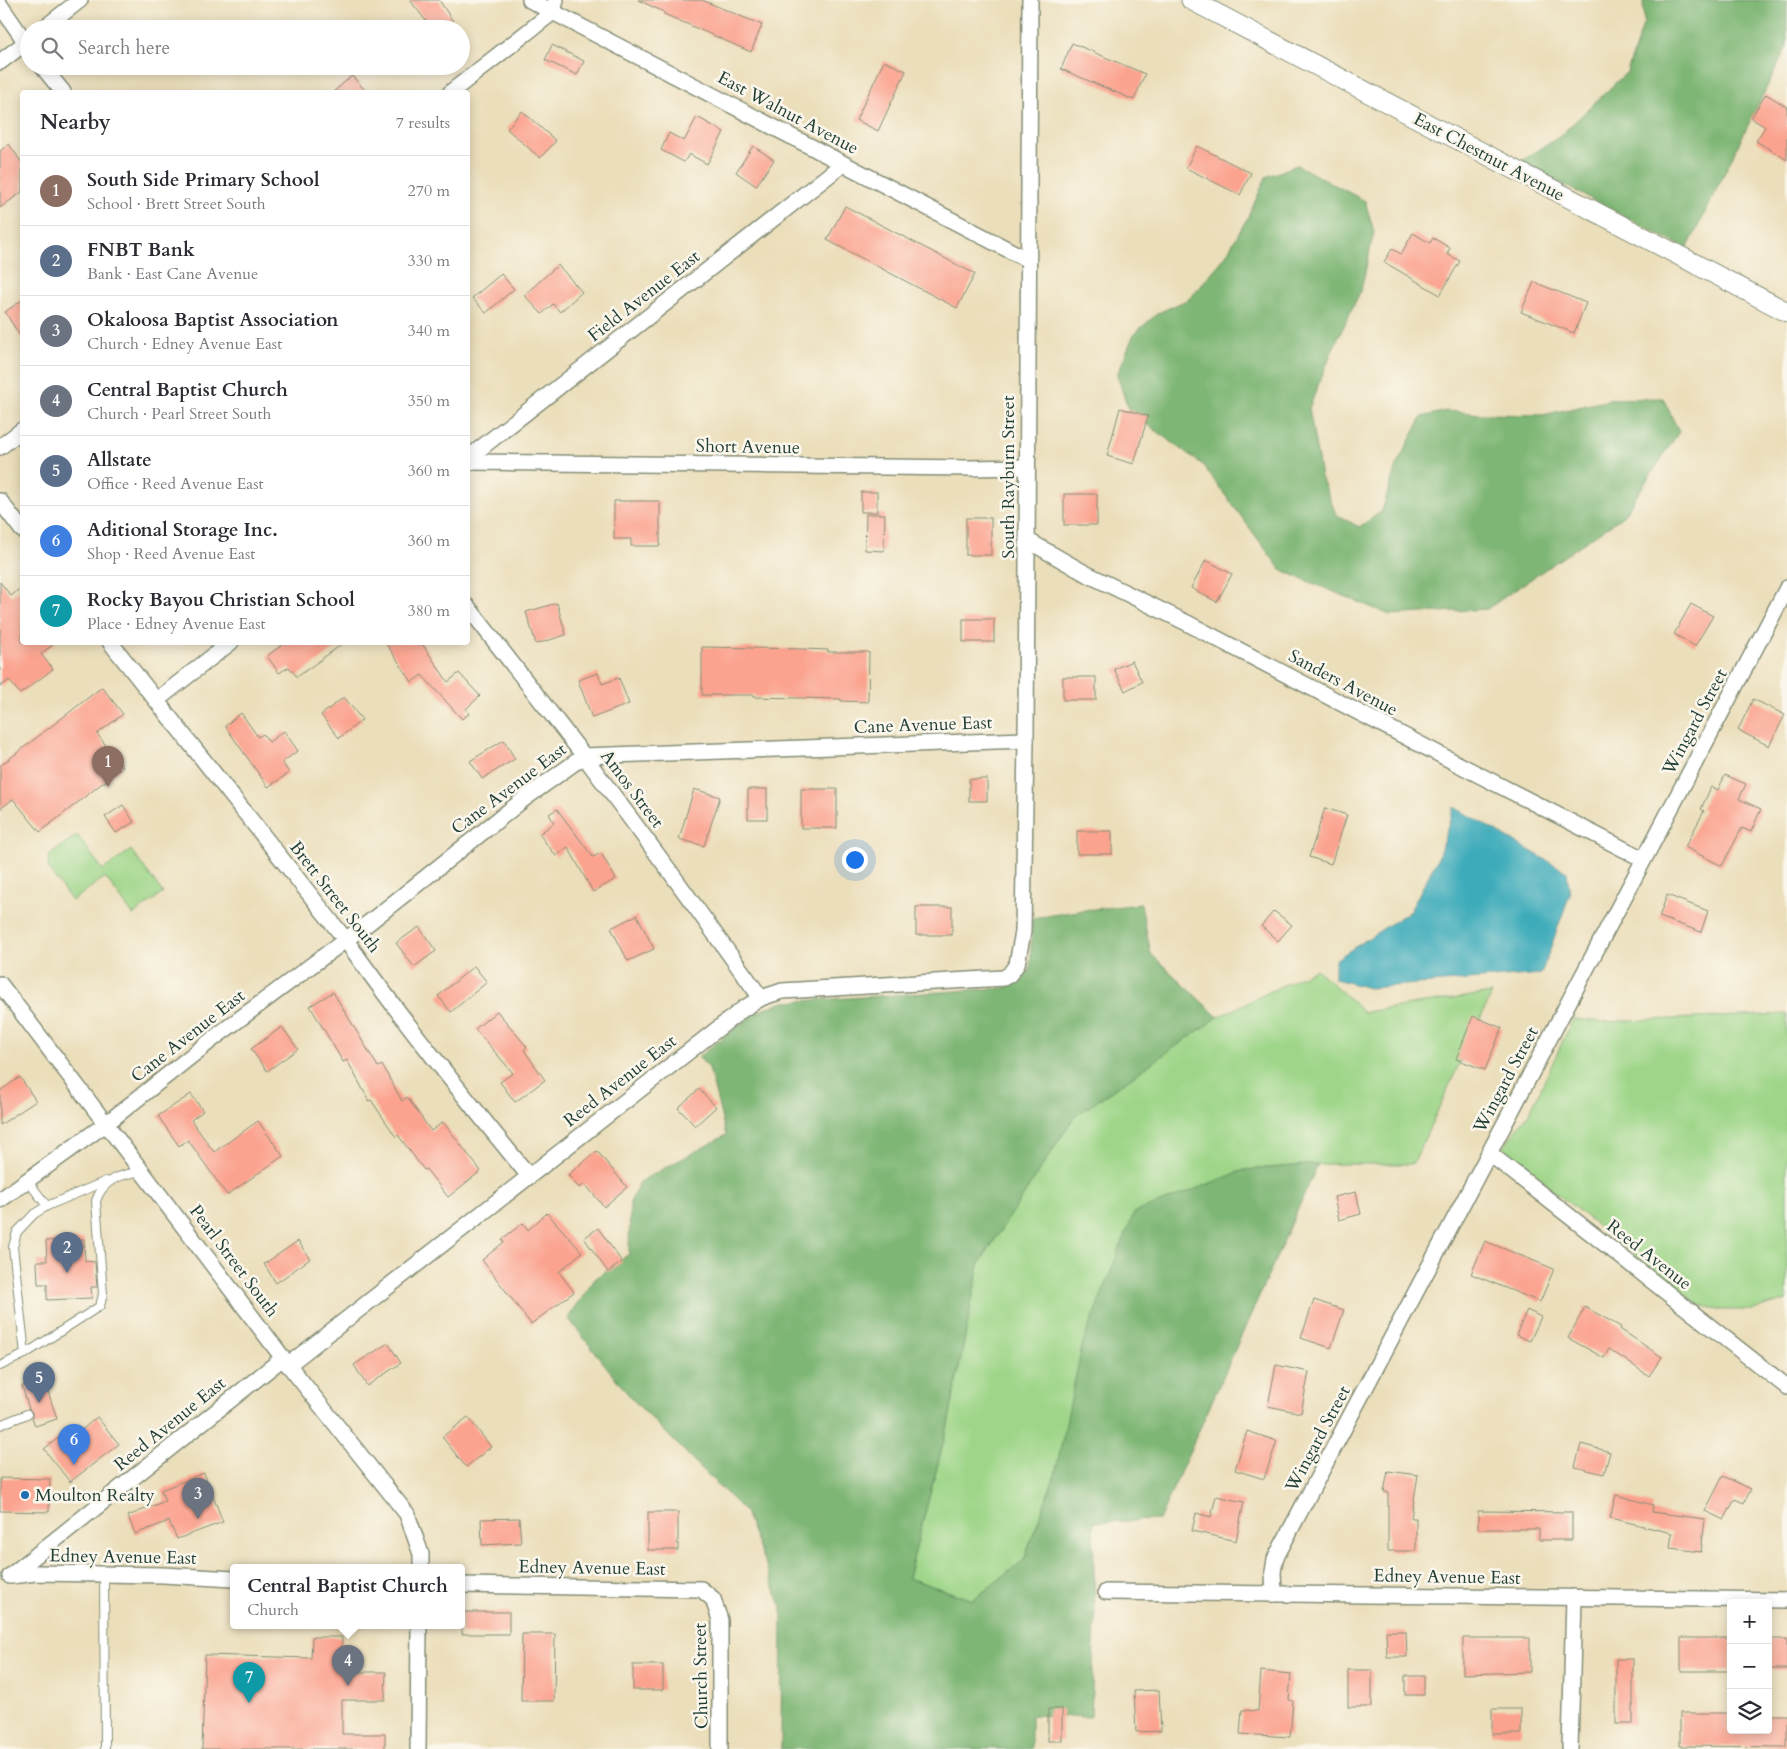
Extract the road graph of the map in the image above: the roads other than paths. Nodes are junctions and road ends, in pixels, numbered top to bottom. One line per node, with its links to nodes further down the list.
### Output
1 (80, 0): 7 (street)
2 (530, 0): 6 (street, East Walnut Avenue)
3 (1030, 0): 15 (street, South Rayburn Street)
4 (1191, 0): 16 (street, East Chestnut Avenue)
5 (0, 5): 8 (street)
6 (555, 6): 13 (street); 14 (street, East Walnut Avenue)
7 (54, 20)
8 (20, 32)
9 (20, 48): 10 (street)
10 (0, 62)
11 (49, 75): 12 (street)
12 (61, 90)
13 (453, 90)
14 (844, 164): 15 (street, East Walnut Avenue); 19 (street, Field Avenue East)
15 (1028, 260): 21 (street, South Rayburn Street)
16 (1787, 312)
17 (20, 432): 18 (street)
18 (0, 447)
19 (470, 456)
20 (470, 462): 21 (street, Short Avenue)
21 (1027, 467): 24 (street, South Rayburn Street)
22 (0, 500): 23 (street)
23 (20, 527)
24 (1027, 540): 30 (street, South Rayburn Street); 32 (street, Sanders Avenue)
25 (1787, 588): 32 (street, Wingard Street)
26 (470, 610): 31 (street, Amos Street)
27 (112, 645): 29 (street, Brett Street South)
28 (227, 645): 29 (street)
29 (157, 700): 33 (street, Brett Street South)
30 (1026, 740): 31 (street, Cane Avenue East); 34 (street, South Rayburn Street)
31 (584, 756): 33 (street, Cane Avenue East); 36 (street, Amos Street)
32 (1643, 859): 38 (street, Wingard Street)
33 (345, 939): 37 (street, Cane Avenue East); 40 (street, Brett Street South)
34 (1020, 953): 36 (street, Reed Avenue East)
35 (0, 984): 37 (street, Pearl Street South)
36 (761, 998): 40 (street, Reed Avenue East)
37 (107, 1123): 39 (street, Pearl Street South); 42 (street, Cane Avenue East)
38 (1488, 1153): 48 (street, Reed Avenue); 57 (street, Wingard Street)
39 (143, 1171): 41 (lane); 46 (street, Pearl Street South)
40 (529, 1176): 46 (street, Reed Avenue East)
41 (110, 1179): 44 (lane); 45 (lane)
42 (27, 1180): 43 (street, Cane Avenue East); 44 (lane)
43 (0, 1200)
44 (47, 1206): 45 (lane)
45 (25, 1354): 47 (lane)
46 (285, 1361): 51 (street, Pearl Street South); 52 (street, Reed Avenue East)
47 (0, 1366)
48 (1787, 1387)
49 (27, 1414): 50 (lane)
50 (0, 1425)
51 (421, 1564)
52 (5, 1576): 53 (street, Edney Avenue East)
53 (104, 1576): 54 (street, Edney Avenue East); 62 (lane)
54 (230, 1579)
55 (465, 1585): 60 (street, Edney Avenue East)
56 (1106, 1592): 57 (street, Edney Avenue East)
57 (1274, 1594): 58 (street, Edney Avenue East)
58 (1574, 1597): 59 (street, Edney Avenue East); 65 (street)
59 (1787, 1600)
60 (715, 1602): 64 (street, Church Street)
61 (419, 1629): 63 (street)
62 (105, 1749)
63 (418, 1749)
64 (720, 1749)
65 (1570, 1749)

